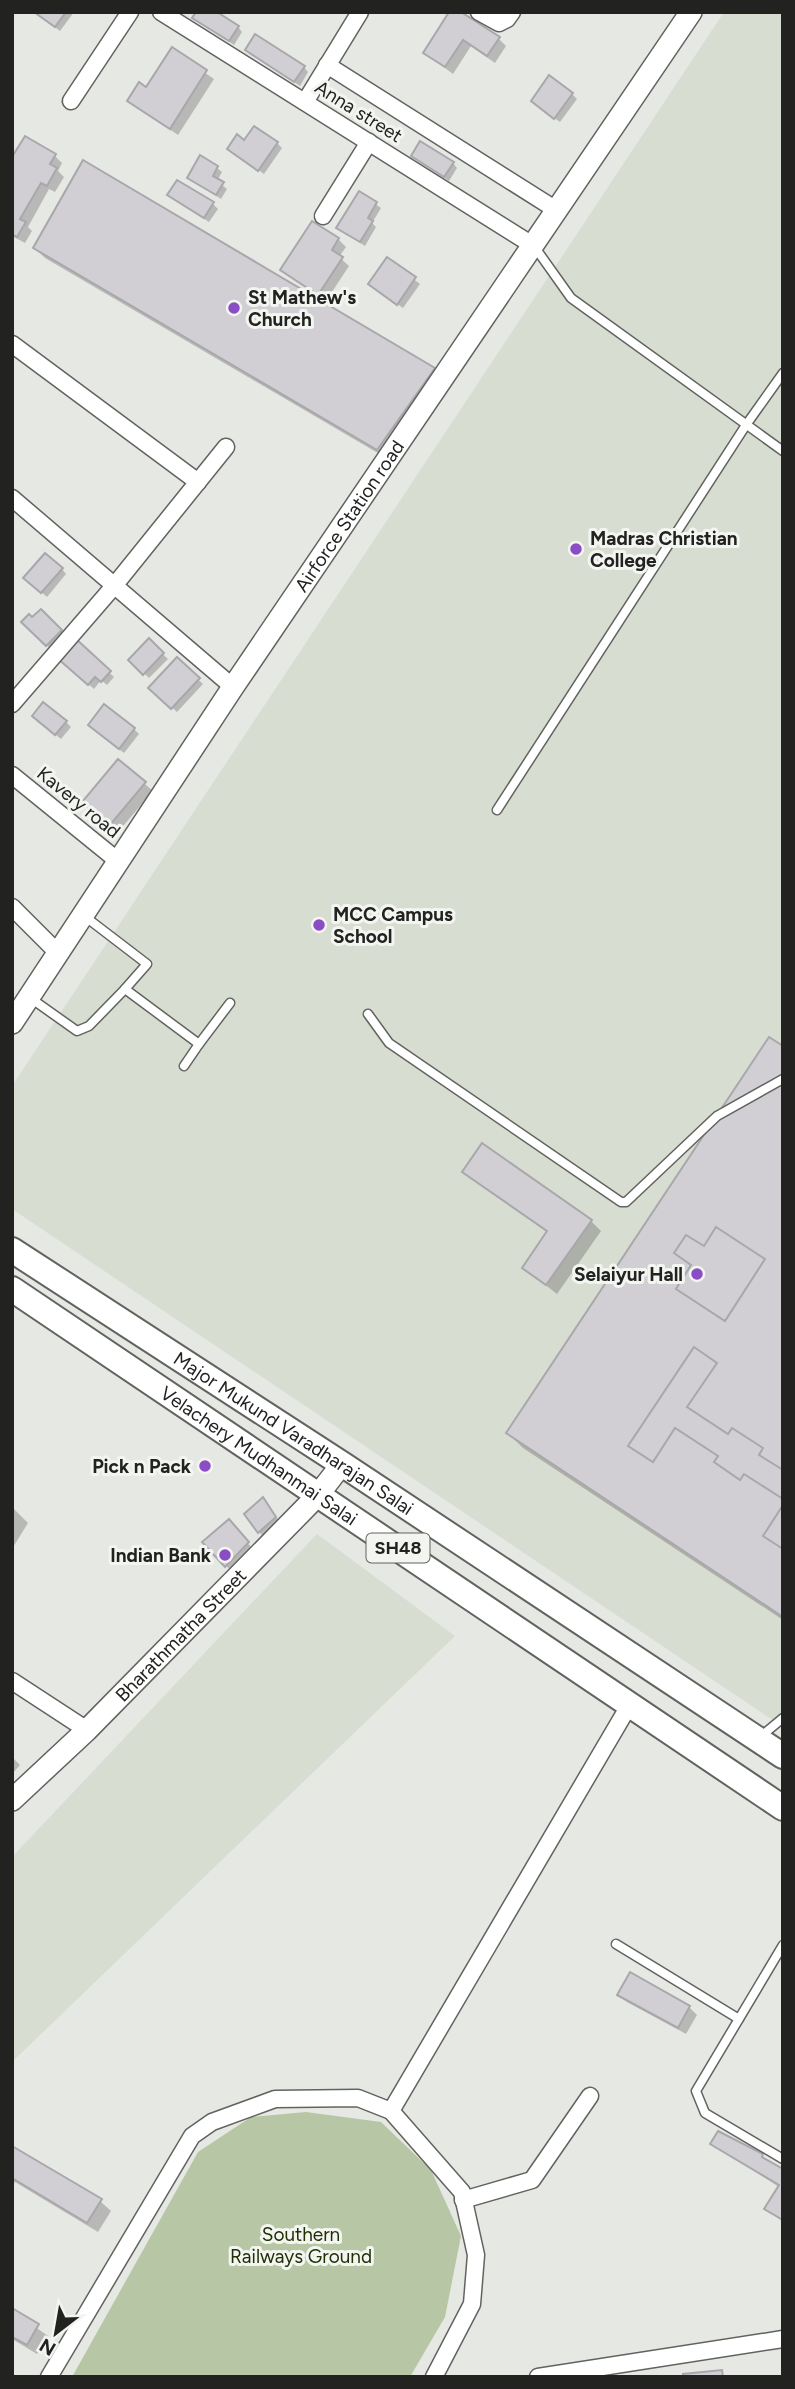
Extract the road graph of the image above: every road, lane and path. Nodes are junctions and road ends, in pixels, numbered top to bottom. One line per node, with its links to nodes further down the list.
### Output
1 (130, 12): 8 (street)
2 (161, 12): 9 (street, Anna street)
3 (360, 12): 7 (street)
4 (479, 12): 5 (street)
5 (512, 12)
6 (691, 12): 11 (street, Airforce Station road)
7 (327, 65): 9 (street); 11 (street)
8 (71, 101)
9 (304, 102): 10 (street, Anna street)
10 (369, 142): 12 (street); 13 (street, Anna street)
11 (558, 211): 13 (street, Airforce Station road)
12 (323, 216)
13 (534, 246): 16 (lane); 22 (street, Airforce Station road)
14 (12, 344): 19 (street)
15 (783, 373): 16 (lane)
16 (746, 425): 18 (lane); 25 (lane)
17 (226, 447): 19 (street)
18 (783, 451)
19 (198, 482): 21 (street)
20 (15, 505): 21 (street)
21 (114, 586): 22 (street); 23 (street)
22 (233, 687): 26 (street, Airforce Station road)
23 (12, 704)
24 (12, 775): 26 (street, Kavery road)
25 (497, 810)
26 (118, 861): 29 (street, Airforce Station road)
27 (12, 894): 28 (street)
28 (12, 905): 30 (street)
29 (83, 915): 30 (street, Airforce Station road); 31 (lane)
30 (58, 953): 32 (street, Airforce Station road)
31 (125, 989): 32 (lane); 36 (lane)
32 (29, 997): 35 (street, Airforce Station road)
33 (230, 1003): 36 (lane)
34 (368, 1014): 38 (lane)
35 (12, 1023)
36 (199, 1044): 37 (lane)
37 (184, 1066)
38 (783, 1079)
39 (12, 1250): 41 (main road, Major Mukund Varadharajan Salai / SH48)
40 (16, 1295): 42 (main road, Velachery Mudhanmai Salai / SH48)
41 (342, 1464): 42 (street, Bharathmatha Street); 47 (main road, Major Mukund Varadharajan Salai / SH48)
42 (318, 1495): 44 (main road, Velachery Mudhanmai Salai / SH48); 46 (street, Bharathmatha Street)
43 (12, 1681): 46 (street)
44 (630, 1704): 50 (main road, Velachery Mudhanmai Salai / SH48); 55 (street)
45 (783, 1718): 47 (lane)
46 (87, 1730): 49 (street, Bharathmatha Street)
47 (758, 1739): 48 (main road, Major Mukund Varadharajan Salai / SH48)
48 (783, 1756)
49 (12, 1800)
50 (783, 1808)
51 (616, 1944): 53 (lane)
52 (783, 1945): 53 (lane)
53 (739, 2019): 56 (lane)
54 (590, 2096): 57 (street)
55 (391, 2111): 57 (street); 59 (street)
56 (783, 2159)
57 (463, 2200): 60 (street)
58 (783, 2339): 61 (street)
59 (49, 2377)
60 (434, 2377)
61 (538, 2377)

